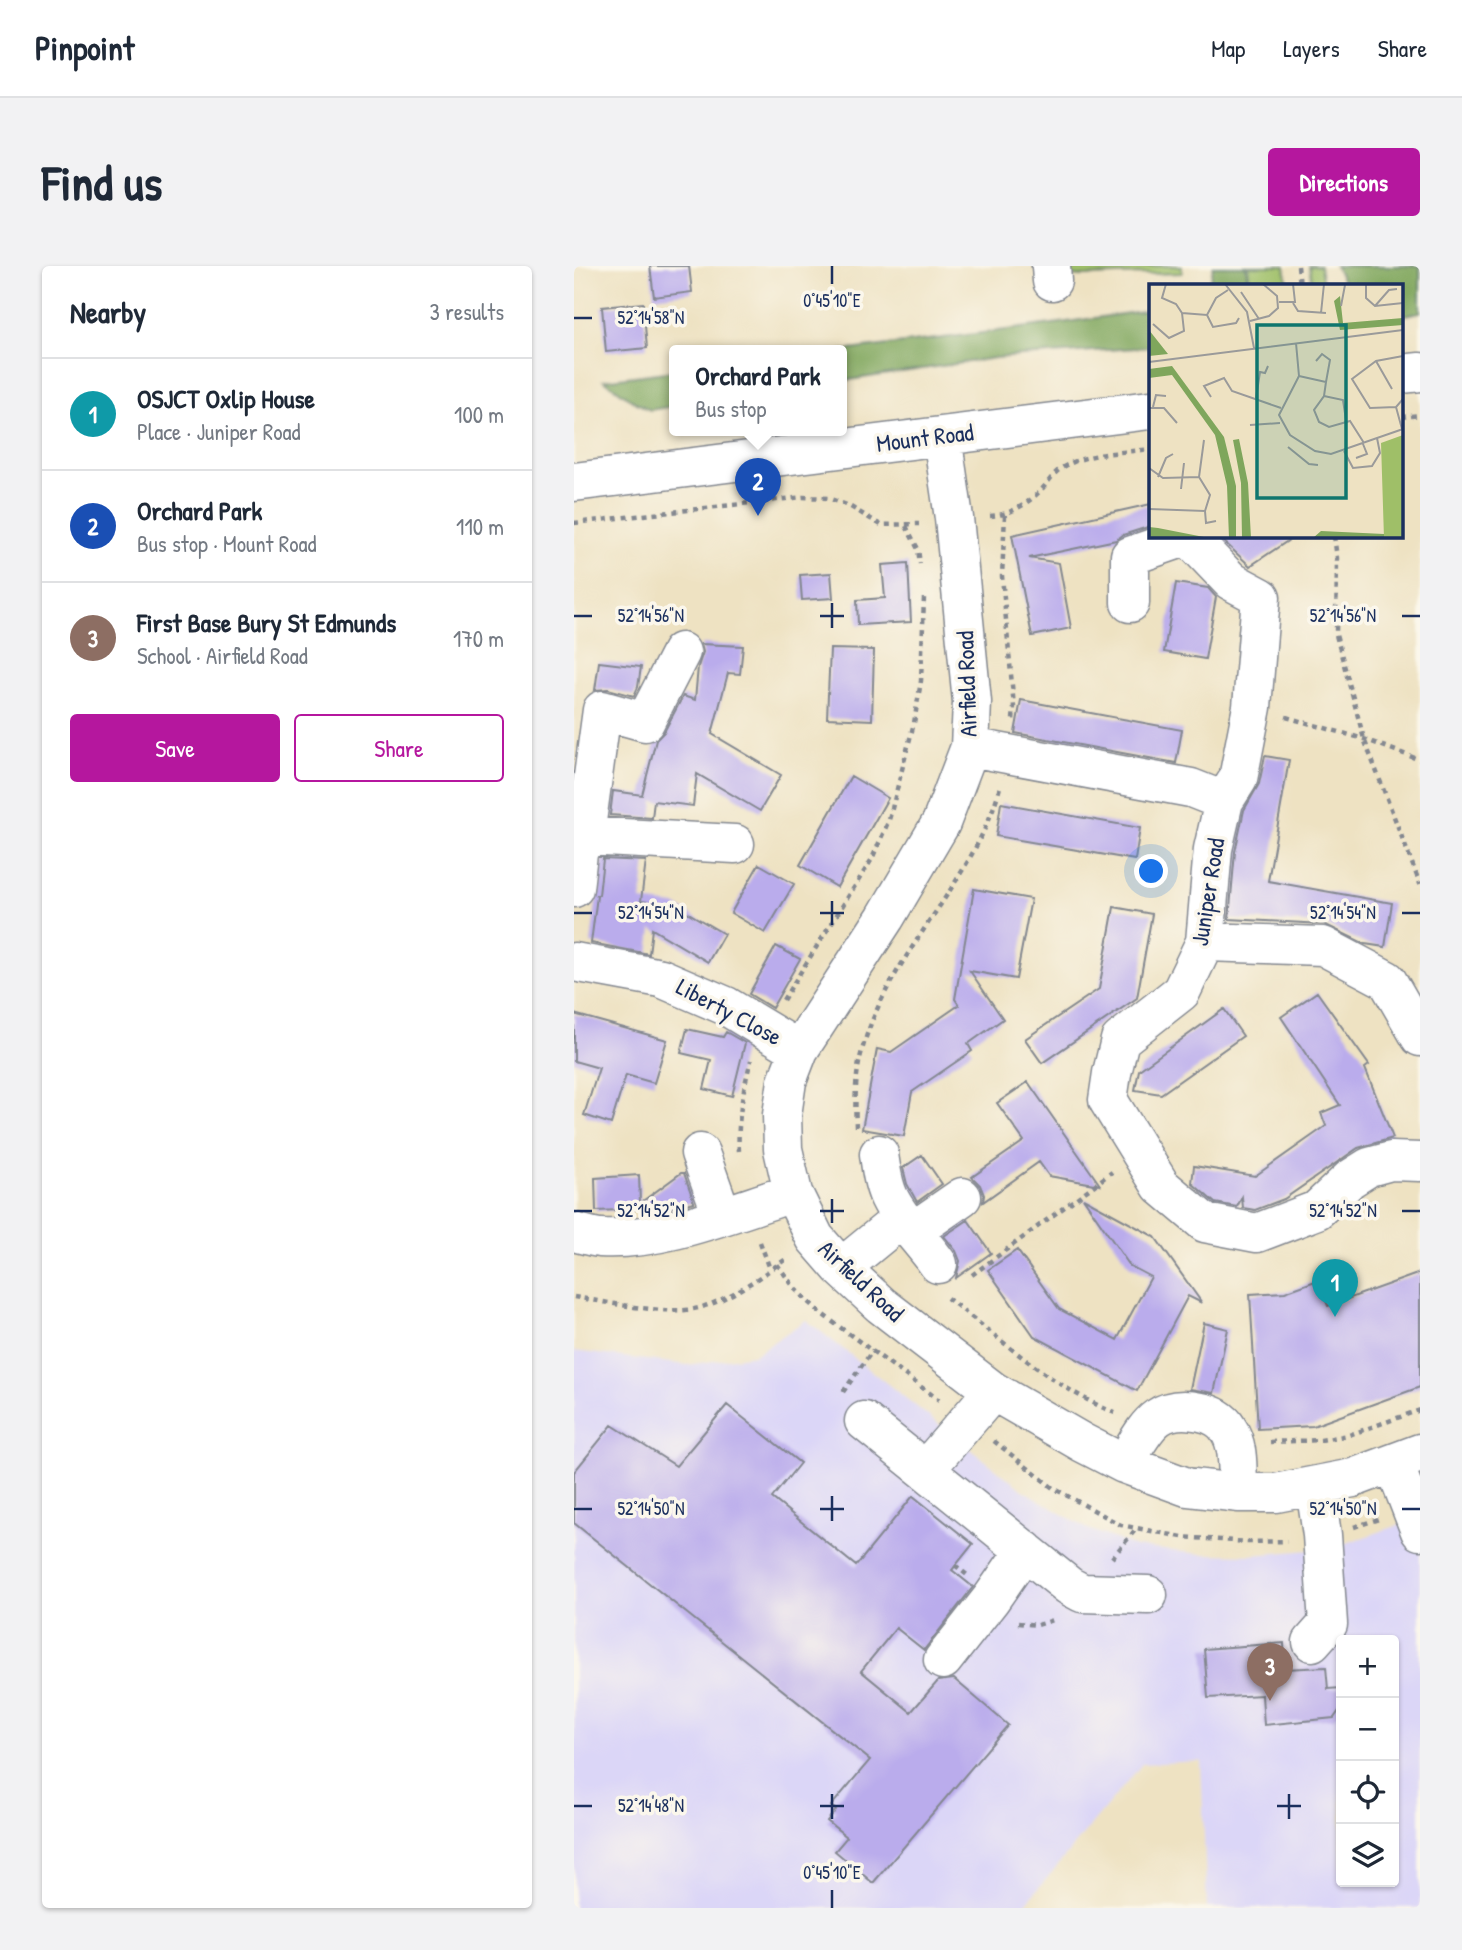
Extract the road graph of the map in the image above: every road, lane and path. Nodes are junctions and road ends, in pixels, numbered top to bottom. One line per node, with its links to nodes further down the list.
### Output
1 (1298, 266): 2 (path)
2 (1300, 284)
3 (1420, 372): 4 (street)
4 (1402, 374)
5 (1149, 410): 8 (street, Mount Road)
6 (1420, 415): 7 (path)
7 (1402, 417)
8 (942, 436): 10 (street, Mount Road); 25 (street, Airfield Road)
9 (1149, 449): 11 (path)
10 (574, 482)
11 (1005, 515): 12 (path); 26 (path)
12 (985, 516)
13 (574, 523): 15 (path)
14 (930, 523): 15 (path)
15 (906, 526): 19 (path)
16 (1185, 537): 21 (street, Juniper Road)
17 (1189, 537): 23 (street, Juniper Road)
18 (1334, 537): 24 (path)
19 (922, 575)
20 (924, 588): 34 (path)
21 (1130, 603)
22 (681, 652): 30 (street)
23 (1252, 707): 24 (path); 28 (street, Juniper Road)
24 (1364, 739): 27 (path); 31 (path)
25 (970, 747): 26 (street); 36 (street, Airfield Road)
26 (1009, 754): 28 (street); 37 (path)
27 (1420, 760)
28 (1224, 801): 32 (street, Juniper Road)
29 (735, 844): 30 (street)
30 (578, 858)
31 (1420, 884)
32 (1205, 942): 35 (street); 38 (street, Juniper Road)
33 (574, 962): 34 (street, Liberty Close)
34 (765, 1030): 36 (street, Liberty Close); 43 (path)
35 (1420, 1037)
36 (800, 1050): 41 (street, Airfield Road)
37 (868, 1146): 44 (street)
38 (1141, 1151): 40 (street, Juniper Road); 49 (path)
39 (699, 1153): 43 (street)
40 (1420, 1162)
41 (793, 1193): 43 (street); 47 (street, Airfield Road)
42 (962, 1197): 44 (street)
43 (736, 1210): 45 (street); 48 (path)
44 (907, 1224): 47 (street); 49 (street)
45 (574, 1232)
46 (778, 1264): 48 (path)
47 (841, 1268): 52 (street, Airfield Road)
48 (770, 1269): 50 (path)
49 (953, 1277): 55 (path)
50 (574, 1297)
51 (873, 1350): 53 (path)
52 (993, 1391): 58 (street, Airfield Road); 59 (street)
53 (853, 1406): 59 (street)
54 (1420, 1410): 56 (path)
55 (1148, 1426): 56 (street); 58 (street)
56 (1235, 1444): 61 (street)
57 (1407, 1459): 60 (street, Airfield Road); 62 (street)
58 (1124, 1464): 61 (street, Airfield Road)
59 (926, 1469): 63 (street)
60 (1315, 1487): 61 (street, Airfield Road); 65 (street)
61 (1238, 1493)
62 (1420, 1531)
63 (1025, 1550): 64 (street); 66 (street)
64 (1148, 1595)
65 (1312, 1642)
66 (943, 1660)

